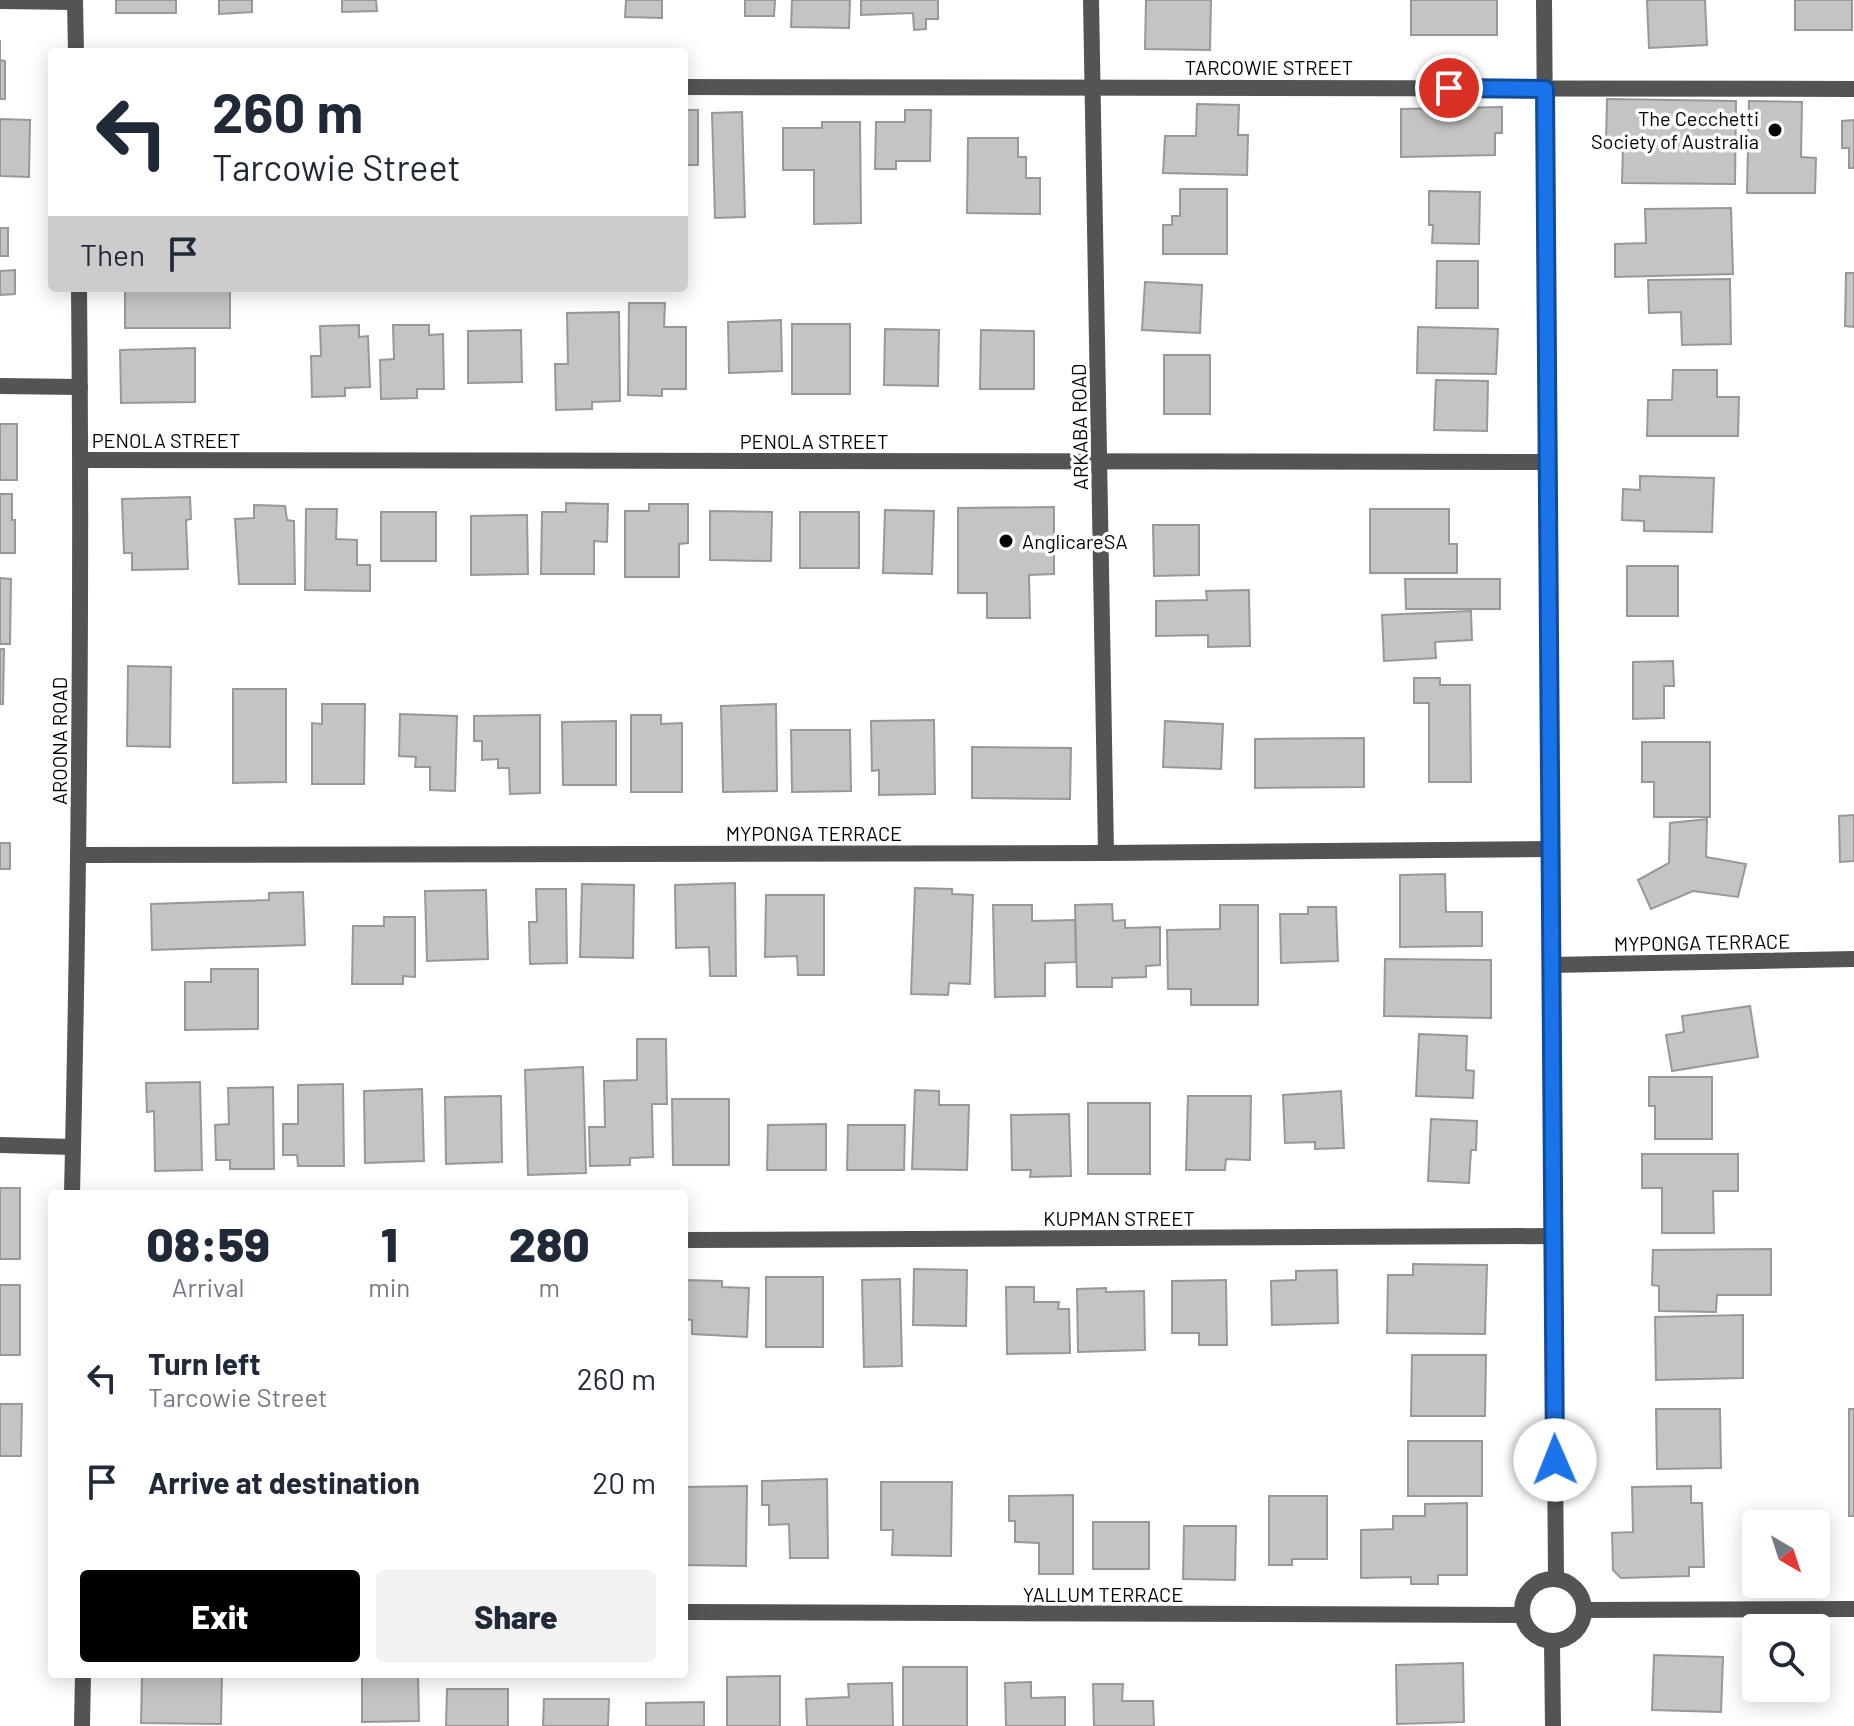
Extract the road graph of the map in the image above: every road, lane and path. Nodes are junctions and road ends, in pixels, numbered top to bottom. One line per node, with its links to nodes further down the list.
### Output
1 (1091, 0): 7 (street, ARKABA ROAD)
2 (1544, 0): 8 (street)
3 (0, 1): 4 (street)
4 (75, 1): 5 (street)
5 (76, 48)
6 (688, 87): 7 (street, TARCOWIE STREET)
7 (1091, 87): 8 (street, TARCOWIE STREET); 14 (street, ARKABA ROAD)
8 (1545, 89): 9 (street, TARCOWIE STREET); 15 (street)
9 (1854, 89)
10 (79, 292): 12 (street, AROONA ROAD)
11 (0, 386): 12 (street)
12 (80, 387): 13 (street, AROONA ROAD)
13 (81, 460): 14 (street, PENOLA STREET); 18 (street, AROONA ROAD)
14 (1100, 461): 15 (street, PENOLA STREET); 17 (street, ARKABA ROAD)
15 (1548, 462): 16 (street)
16 (1549, 849): 17 (street, MYPONGA TERRACE); 20 (street)
17 (1106, 853): 18 (street, MYPONGA TERRACE)
18 (78, 855): 22 (street, AROONA ROAD)
19 (1854, 959): 20 (street, MYPONGA TERRACE)
20 (1551, 965): 24 (street)
21 (0, 1145): 22 (street)
22 (73, 1147): 23 (street, AROONA ROAD)
23 (72, 1190)
24 (1553, 1236): 25 (street, KUPMAN STREET); 26 (street)
25 (688, 1240)
26 (1556, 1579): 28 (street); 30 (street)
27 (1854, 1609): 28 (street)
28 (1585, 1610): 31 (street)
29 (688, 1612): 30 (street, YALLUM TERRACE)
30 (1522, 1615): 31 (street)
31 (1552, 1642): 34 (street)
32 (83, 1678): 33 (street)
33 (82, 1726)
34 (1553, 1726)

